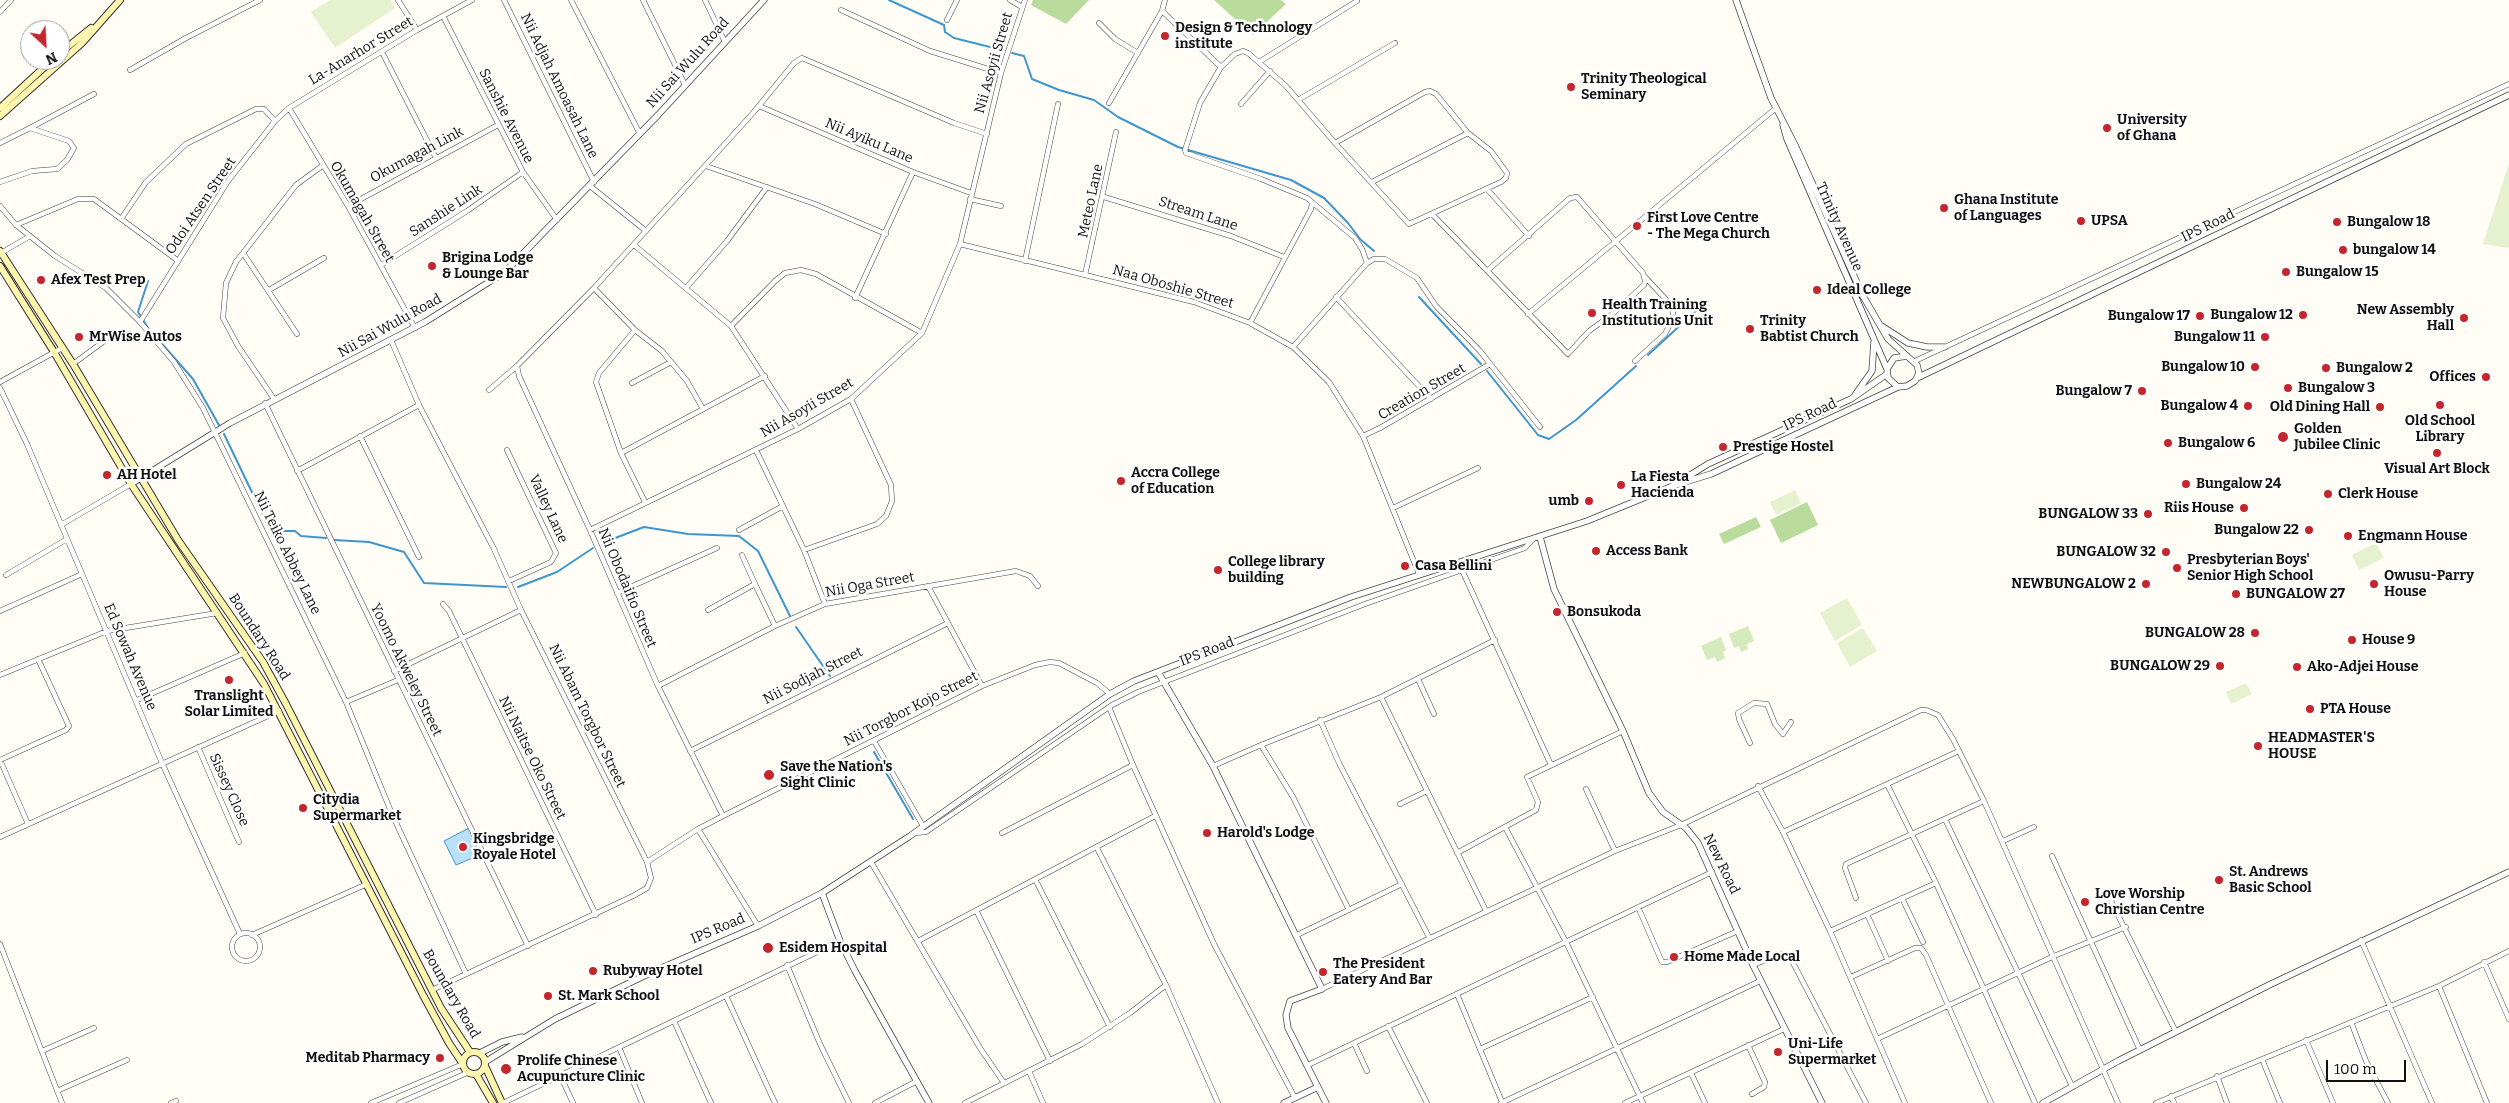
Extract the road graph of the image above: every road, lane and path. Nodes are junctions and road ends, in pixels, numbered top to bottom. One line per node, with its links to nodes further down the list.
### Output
1 (11, 0): 20 (street)
2 (120, 0): 24 (main road)
3 (260, 0): 34 (street)
4 (398, 0): 25 (street)
5 (472, 0): 21 (street, La-Anarhor Street)
6 (504, 0): 67 (street, Nii Adjah Amoasah Lane)
7 (571, 0): 56 (street)
8 (643, 0): 38 (street)
9 (705, 0): 26 (street)
10 (764, 0): 26 (street, Nii Sai Wulu Road)
11 (957, 0): 22 (street)
12 (1010, 0): 17 (street)
13 (1025, 0): 17 (street, Nii Asoyii Street)
14 (1165, 0): 19 (street)
15 (1736, 0): 48 (street, Trinity Avenue)
16 (1357, 2): 31 (street)
17 (1022, 7): 36 (street, Nii Asoyii Street)
18 (841, 10): 36 (street)
19 (1162, 11): 30 (street); 32 (street)
20 (0, 12)
21 (443, 16): 25 (street, La-Anarhor Street); 52 (street, Sanshie Avenue)
22 (946, 20)
23 (1099, 23): 30 (street)
24 (97, 25): 28 (main road); 49 (main road)
25 (417, 30): 29 (street, La-Anarhor Street)
26 (724, 42): 38 (street, Nii Sai Wulu Road)
27 (1395, 43): 41 (street)
28 (70, 44)
29 (382, 52): 47 (street, La-Anarhor Street); 60 (street)
30 (1138, 53): 42 (street)
31 (1259, 62): 32 (street); 35 (street)
32 (1221, 67): 73 (street)
33 (41, 70): 46 (main road)
34 (130, 70)
35 (1270, 71): 41 (street); 44 (street)
36 (1000, 73): 57 (street, Nii Asoyii Street)
37 (2509, 84): 118 (street)
38 (685, 85): 56 (street, Nii Sai Wulu Road)
39 (94, 94): 53 (street)
40 (2509, 95): 130 (street, IPS Road)
41 (1298, 100): 59 (street)
42 (1109, 103)
43 (1058, 104): 93 (street)
44 (1241, 104)
45 (759, 106): 57 (street); 62 (street); 64 (street, Nii Ayiku Lane)
46 (0, 108)
47 (289, 108): 51 (street, Odoi Atsen Street); 61 (street, Okumagah Street)
48 (1776, 108): 50 (street, Trinity Avenue); 85 (street)
49 (0, 116)
50 (1782, 120): 108 (street, Trinity Avenue); 116 (street, Trinity Avenue)
51 (275, 121): 78 (street); 92 (street, Odoi Atsen Street)
52 (498, 125): 60 (street, Okumagah Link); 63 (street, Sanshie Avenue)
53 (30, 128): 58 (street); 65 (street)
54 (1116, 132): 71 (street, Meteo Lane)
55 (1468, 133): 59 (street); 66 (street); 69 (street)
56 (640, 134): 67 (street, Nii Sai Wulu Road)
57 (986, 134): 70 (street, Nii Asoyii Street)
58 (0, 143)
59 (1335, 143): 66 (street)
60 (436, 158): 75 (street, Okumagah Link)
61 (322, 166): 75 (street, Okumagah Street); 89 (street)
62 (706, 166): 68 (street); 81 (street)
63 (522, 172): 79 (street, Sanshie Avenue); 95 (street, Sanshie Link)
64 (913, 172): 70 (street, Nii Ayiku Lane); 82 (street)
65 (0, 182)
66 (1372, 182): 77 (street)
67 (592, 184): 79 (street, Nii Sai Wulu Road); 81 (street)
68 (767, 187): 82 (street); 101 (street)
69 (1487, 188): 77 (street); 84 (street)
70 (972, 193): 72 (street, Nii Asoyii Street)
71 (1104, 197): 90 (street, Stream Lane); 98 (street, Meteo Lane)
72 (970, 199): 76 (street); 86 (street, Nii Asoyii Street)
73 (1312, 202): 90 (street); 94 (street)
74 (0, 206): 80 (street, Nii Teiko Abbey Lane)
75 (348, 206): 95 (street, Okumagah Street)
76 (1001, 206)
77 (1432, 214): 97 (street)
78 (121, 219): 80 (street); 92 (street)
79 (558, 220): 110 (street, Nii Sai Wulu Road)
80 (16, 225): 83 (street, Nii Teiko Abbey Lane)
81 (646, 231): 87 (street)
82 (886, 234): 104 (street)
83 (30, 236): 88 (street); 106 (street, Nii Teiko Abbey Lane)
84 (1529, 236): 85 (street); 97 (street)
85 (1614, 242): 99 (street); 105 (street)
86 (960, 244): 93 (street, Naa Oboshie Street); 113 (street, Nii Asoyii Street)
87 (634, 245): 100 (street); 101 (street)
88 (1, 252): 119 (main road, Boundary Road)
89 (243, 254): 102 (street); 136 (street)
90 (1284, 257): 107 (street)
91 (324, 258): 102 (street)
92 (177, 260): 106 (street, Odoi Atsen Street)
93 (1025, 261): 98 (street, Naa Oboshie Street)
94 (1367, 263): 103 (street); 126 (street)
95 (381, 266): 110 (street, Okumagah Street)
96 (0, 268): 120 (main road, Boundary Road)
97 (1488, 270): 105 (street)
98 (1085, 275): 107 (street, Naa Oboshie Street)
99 (1645, 277): 105 (street); 122 (street)
100 (594, 288): 111 (street); 127 (street)
101 (686, 288): 109 (street)
102 (269, 290): 112 (street)
103 (1336, 297): 117 (street); 139 (street)
104 (855, 298): 109 (street); 113 (street)
105 (1528, 314)
106 (141, 321): 145 (street, Nii Teiko Abbey Lane)
107 (1250, 323): 117 (street, Naa Oboshie Street)
108 (1878, 324): 118 (street); 121 (street, Trinity Avenue)
109 (731, 326): 129 (street)
110 (415, 328): 115 (street, Nii Sai Wulu Road)
111 (635, 330): 124 (street); 150 (street)
112 (297, 334)
113 (922, 334): 137 (street, Nii Asoyii Street)
114 (111, 336): 125 (street)
115 (391, 340): 136 (street, Nii Sai Wulu Road); 141 (street, Nii Abam Torgbor Street)
116 (1874, 340): 128 (street, Trinity Avenue); 138 (street)
117 (1293, 347): 147 (street, Naa Oboshie Street)
118 (1944, 347): 123 (street)
119 (62, 348): 120 (street); 125 (main road, Boundary Road)
120 (54, 352): 131 (street); 154 (main road, Boundary Road)
121 (1907, 356): 123 (street); 128 (street)
122 (1635, 361)
123 (1915, 361): 130 (street)
124 (671, 362): 132 (street); 142 (street)
125 (73, 364): 153 (main road, Boundary Road)
126 (1490, 364): 139 (street, Creation Street); 143 (street)
127 (517, 366): 135 (street); 160 (street, Nii Obodaifio Street)
128 (1887, 372): 133 (street); 138 (street, IPS Road)
129 (765, 376): 142 (street); 144 (street)
130 (1917, 378): 133 (street)
131 (0, 382)
132 (632, 383)
133 (1898, 386): 155 (street, IPS Road)
134 (0, 388): 159 (street, Ed Sowah Avenue)
135 (488, 390)
136 (274, 399): 140 (street, Nii Sai Wulu Road)
137 (851, 399): 144 (street, Nii Asoyii Street); 166 (street)
138 (1851, 399): 155 (street, IPS Road)
139 (1431, 400): 147 (street, Creation Street)
140 (265, 403): 145 (street, Nii Sai Wulu Road); 152 (street, Yoomo Akweley Street)
141 (419, 406): 146 (street); 173 (street, Nii Abam Torgbor Street)
142 (703, 409): 150 (street)
143 (1540, 427)
144 (798, 429): 149 (street, Nii Asoyii Street)
145 (215, 432): 153 (street, Nii Sai Wulu Road); 202 (street, Nii Teiko Abbey Lane)
146 (360, 436): 152 (street); 168 (street)
147 (1363, 436): 158 (street, Naa Oboshie Street)
148 (507, 450): 173 (street, Valley Lane)
149 (756, 450): 156 (street, Nii Asoyii Street); 157 (street)
150 (621, 453): 156 (street)
151 (1478, 468): 158 (street)
152 (297, 472): 191 (street, Yoomo Akweley Street)
153 (139, 477): 154 (street, Nii Sai Wulu Road); 295 (main road, Boundary Road)
154 (131, 484): 159 (street); 183 (main road, Boundary Road)
155 (1675, 485): 162 (street, IPS Road)
156 (645, 502): 160 (street, Nii Asoyii Street)
157 (783, 506): 161 (street); 166 (street)
158 (1393, 508): 171 (street, Naa Oboshie Street)
159 (61, 525): 163 (street, Ed Sowah Avenue)
160 (590, 530): 177 (street, Nii Obodaifio Street)
161 (739, 530)
162 (1540, 537): 164 (street, IPS Road); 208 (street, New Road)
163 (67, 539): 170 (street, Ed Sowah Avenue); 172 (street)
164 (1533, 539): 169 (street, IPS Road); 171 (street, IPS Road)
165 (717, 548): 177 (street)
166 (804, 550): 179 (street)
167 (742, 555): 174 (street)
168 (419, 557)
169 (1462, 570): 188 (street); 196 (street, IPS Road)
170 (82, 574): 182 (street); 186 (street, Ed Sowah Avenue)
171 (1419, 574): 192 (street, IPS Road)
172 (6, 575)
173 (509, 581): 180 (street, Nii Abam Torgbor Street)
174 (755, 584): 181 (street); 185 (street)
175 (928, 586): 176 (street, Nii Oga Street); 179 (street, Nii Oga Street); 184 (street)
176 (1038, 586)
177 (616, 593): 197 (street, Nii Obodaifio Street)
178 (443, 604): 187 (street, Nii Naitse Oko Street)
179 (825, 604): 185 (street, Nii Oga Street)
180 (521, 610): 187 (street); 246 (street, Nii Abam Torgbor Street)
181 (708, 610)
182 (0, 611)
183 (217, 613): 186 (street); 189 (main road, Boundary Road)
184 (948, 623): 198 (street); 213 (street, Nii Sodjah Street)
185 (775, 626): 197 (street, Nii Oga Street)
186 (107, 631): 190 (street); 201 (street, Ed Sowah Avenue)
187 (462, 638): 191 (street); 264 (street, Nii Naitse Oko Street)
188 (1495, 640): 194 (street); 218 (street)
189 (245, 653): 201 (street); 204 (main road, Boundary Road)
190 (38, 658): 193 (street); 215 (street)
191 (394, 671): 195 (street, Yoomo Akweley Street)
192 (1158, 672): 196 (street); 199 (street, IPS Road)
193 (0, 675)
194 (1418, 679): 200 (street); 205 (street)
195 (398, 680): 202 (street); 280 (street, Yoomo Akweley Street)
196 (1164, 682): 203 (street, IPS Road); 219 (street)
197 (658, 686): 213 (street, Nii Obodaifio Street)
198 (982, 686): 199 (street, Nii Torgbor Kojo Street); 209 (street, Nii Torgbor Kojo Street)
199 (1110, 694): 231 (street, IPS Road)
200 (1381, 697): 206 (street); 223 (street)
201 (137, 700): 216 (street, Ed Sowah Avenue)
202 (346, 702): 288 (street, Nii Teiko Abbey Lane)
203 (1109, 707): 217 (street); 236 (street, IPS Road)
204 (279, 711): 212 (street); 252 (main road, Boundary Road)
205 (1434, 714)
206 (1320, 720): 211 (street); 253 (street)
207 (1791, 722): 210 (street)
208 (1623, 731): 218 (street); 230 (street, New Road)
209 (874, 741): 226 (street, Nii Torgbor Kojo Street); 231 (street)
210 (1750, 743)
211 (1261, 744): 219 (street); 260 (street)
212 (198, 748): 216 (street); 240 (street, Sissey Close)
213 (690, 751): 226 (street, Nii Obodaifio Street)
214 (1959, 751): 220 (street); 221 (street); 224 (street)
215 (0, 760): 229 (street)
216 (162, 763): 229 (street); 269 (street, Ed Sowah Avenue)
217 (1132, 765): 227 (street); 237 (street)
218 (1551, 765): 232 (street)
219 (1213, 766): 271 (street)
220 (1887, 784): 235 (street); 238 (street)
221 (1758, 786): 230 (street); 235 (street)
222 (1586, 790): 243 (street)
223 (1427, 791): 225 (street); 244 (street)
224 (1984, 801): 228 (street); 241 (street)
225 (1400, 804)
226 (723, 816): 234 (street, Nii Torgbor Kojo Street)
227 (1155, 816): 242 (street); 343 (street)
228 (1945, 819): 238 (street); 287 (street)
229 (28, 824): 239 (street)
230 (1681, 825): 243 (street); 248 (street, New Road)
231 (923, 826): 236 (street, IPS Road)
232 (1505, 827): 244 (street); 254 (street)
233 (2034, 827): 241 (street)
234 (698, 829): 246 (street, Nii Torgbor Kojo Street); 265 (street)
235 (1783, 832): 268 (street)
236 (913, 833): 247 (street, IPS Road)
237 (1002, 833)
238 (1911, 834): 251 (street); 257 (street)
239 (0, 837)
240 (239, 842)
241 (2003, 842): 282 (street)
242 (1097, 848): 250 (street); 291 (street)
243 (1615, 851): 254 (street)
244 (1457, 853): 261 (street)
245 (2052, 856): 278 (street)
246 (647, 862): 264 (street, Nii Abam Torgbor Street)
247 (871, 862): 256 (street, IPS Road); 275 (street)
248 (1712, 872): 259 (street); 267 (street, New Road)
249 (2509, 872): 273 (street)
250 (1036, 881): 262 (street); 305 (street)
251 (1936, 883): 258 (street); 294 (street)
252 (367, 884): 270 (street); 324 (main road, Boundary Road)
253 (1402, 884): 260 (street); 272 (street)
254 (1537, 887): 261 (street); 276 (street)
255 (2106, 891): 266 (street)
256 (822, 893): 265 (street, IPS Road); 274 (street)
257 (1856, 898)
258 (1902, 898): 263 (street); 277 (street)
259 (1638, 907): 267 (street); 276 (street)
260 (1349, 910): 271 (street)
261 (1486, 911): 272 (street)
262 (977, 912): 275 (street); 323 (street)
263 (1867, 914): 268 (street); 283 (street)
264 (596, 915): 280 (street, Nii Abam Torgbor Street)
265 (758, 926): 309 (street, IPS Road)
266 (2126, 927): 278 (street); 308 (street)
267 (1738, 931): 286 (street, New Road)
268 (1830, 931): 289 (street)
269 (240, 934): 270 (street); 270 (street)
270 (252, 935)
271 (1297, 936): 293 (street)
272 (1430, 937): 293 (street)
273 (2361, 940): 300 (street); 308 (street)
274 (840, 941): 285 (street); 335 (street)
275 (918, 941): 336 (street)
276 (1566, 942): 296 (street); 298 (street)
277 (1923, 942)
278 (2091, 942): 282 (street); 317 (street)
279 (0, 944): 318 (street)
280 (528, 946): 288 (street, Nii Abam Torgbor Street)
281 (2509, 951): 284 (street)
282 (2054, 956): 287 (street); 327 (street)
283 (1888, 960): 289 (street); 299 (street)
284 (2484, 962): 292 (street); 301 (street)
285 (787, 965): 297 (street); 356 (street)
286 (1753, 965): 290 (street, New Road); 370 (street)
287 (2019, 972): 294 (street); 337 (street)
288 (466, 974): 295 (street, Nii Abam Torgbor Street)
289 (1851, 977): 310 (street)
290 (1760, 981): 307 (street, New Road); 315 (street)
291 (1166, 985): 305 (street); 361 (street)
292 (2438, 986): 300 (street); 383 (street)
293 (1322, 989): 326 (street)
294 (1985, 989): 299 (street); 373 (street)
295 (432, 990): 319 (main road, Boundary Road)
296 (1457, 994): 304 (street); 316 (street)
297 (726, 996): 302 (street); 355 (street)
298 (1592, 997): 315 (street); 316 (street)
299 (1947, 1006): 310 (street); 372 (street)
300 (2390, 1006): 303 (street); 382 (street)
301 (2509, 1019)
302 (674, 1021): 314 (street); 354 (street)
303 (2351, 1022): 311 (street); 381 (street)
304 (1388, 1026): 312 (street); 364 (street)
305 (1110, 1027): 323 (street)
306 (94, 1028): 318 (street)
307 (1784, 1029): 313 (street); 369 (street, New Road)
308 (2176, 1032): 317 (street)
309 (526, 1036): 320 (street, IPS Road); 325 (street, IPS Road)
310 (1877, 1038): 371 (street)
311 (2306, 1040): 321 (street); 380 (street)
312 (1354, 1043): 326 (street); 329 (street)
313 (1748, 1045): 331 (street); 340 (street)
314 (619, 1047): 334 (street); 353 (street)
315 (1617, 1048): 341 (street); 365 (street)
316 (1480, 1050): 365 (street)
317 (2140, 1050): 327 (street)
318 (42, 1051): 339 (street)
319 (470, 1052): 320 (main road); 324 (main road)
320 (480, 1053): 325 (main road)
321 (2262, 1059): 333 (street); 379 (street)
322 (127, 1060): 339 (street)
323 (1050, 1061): 328 (street)
324 (463, 1064): 330 (main road); 348 (street)
325 (485, 1064): 332 (main road); 351 (main road)
326 (1308, 1066): 338 (street)
327 (2104, 1068): 337 (street); 375 (street)
328 (1029, 1071): 336 (street); 360 (street)
329 (1367, 1071)
330 (469, 1072): 332 (main road); 349 (street)
331 (1691, 1073): 341 (street); 368 (street)
332 (476, 1074): 350 (main road)
333 (2216, 1076): 342 (street); 378 (street)
334 (561, 1077): 351 (street); 352 (street)
335 (918, 1081): 357 (street); 358 (street)
336 (1004, 1082): 345 (street)
337 (2072, 1086): 374 (street)
338 (1318, 1087): 343 (street); 363 (street)
339 (57, 1091): 346 (street)
340 (1752, 1094)
341 (1640, 1096): 366 (street); 367 (street)
342 (2171, 1096): 376 (street); 377 (street)
343 (1295, 1098): 362 (street)
344 (176, 1100): 347 (street)
345 (972, 1101): 359 (street)
346 (62, 1103)
347 (171, 1103)
348 (371, 1103)
349 (399, 1103)
350 (493, 1103)
351 (502, 1103)
352 (573, 1103)
353 (642, 1103)
354 (711, 1103)
355 (776, 1103)
356 (849, 1103)
357 (875, 1103)
358 (929, 1103)
359 (965, 1103)
360 (1043, 1103)
361 (1218, 1103)
362 (1284, 1103)
363 (1326, 1103)
364 (1428, 1103)
365 (1501, 1103)
366 (1624, 1103)
367 (1643, 1103)
368 (1705, 1103)
369 (1822, 1103)
370 (1866, 1103)
371 (1905, 1103)
372 (1991, 1103)
373 (2036, 1103)
374 (2043, 1103)
375 (2118, 1103)
376 (2156, 1103)
377 (2174, 1103)
378 (2227, 1103)
379 (2280, 1103)
380 (2333, 1103)
381 (2388, 1103)
382 (2432, 1103)
383 (2487, 1103)

